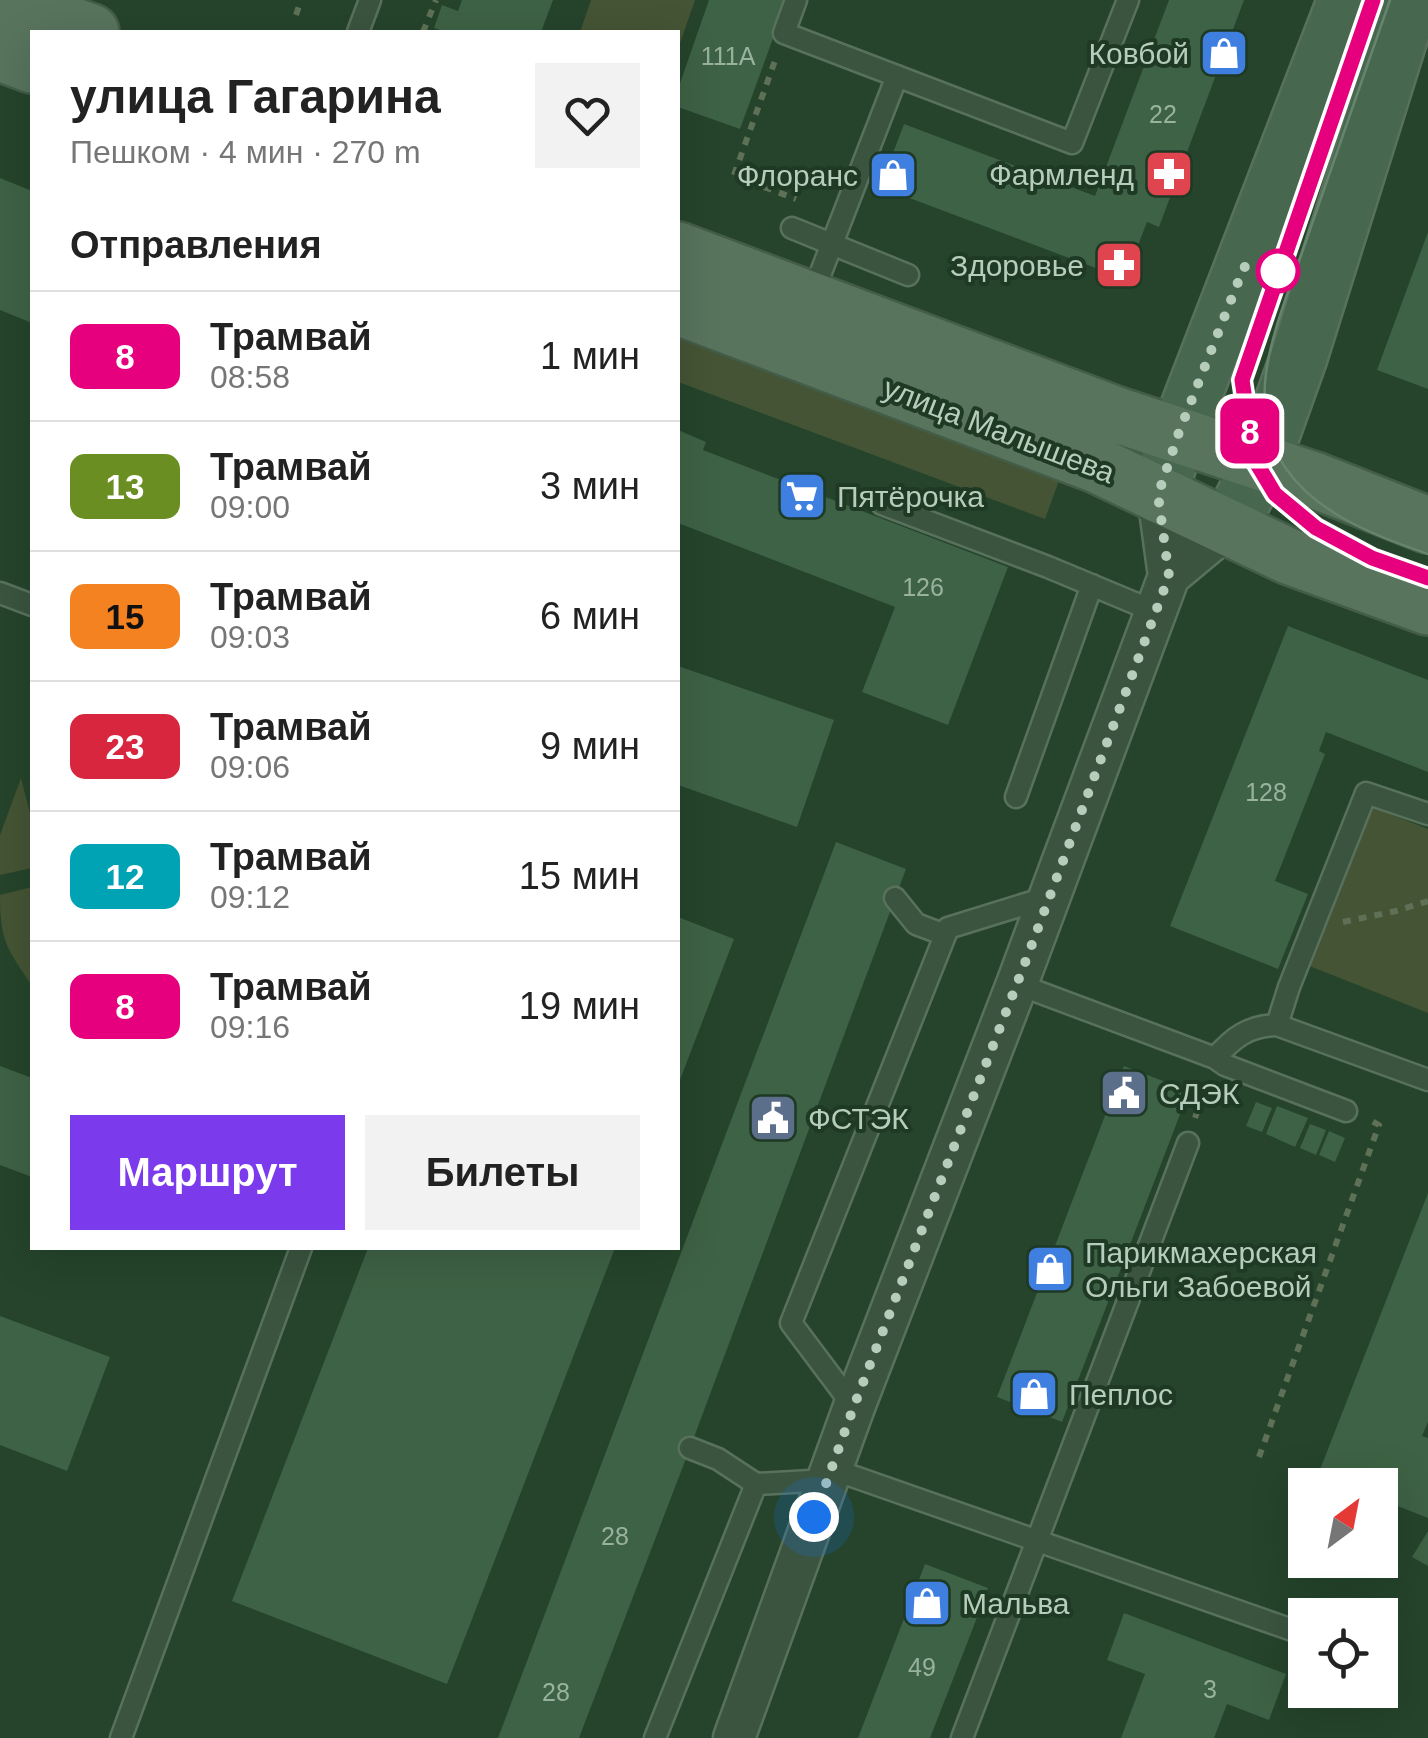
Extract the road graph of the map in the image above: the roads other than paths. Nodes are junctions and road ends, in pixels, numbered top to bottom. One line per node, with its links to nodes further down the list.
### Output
1 (2, 0): 7 (main road)
2 (370, 0): 8 (lane)
3 (796, 0): 11 (lane)
4 (1128, 0): 11 (lane)
5 (1346, 0): 18 (main road)
6 (1410, 0): 19 (main road)
7 (85, 30)
8 (359, 30)
9 (0, 53): 10 (main road)
10 (30, 65)
11 (897, 76): 13 (lane)
12 (792, 228): 13 (lane)
13 (830, 244): 15 (lane); 16 (lane)
14 (680, 251): 16 (main road, улица Малышева)
15 (908, 274)
16 (810, 300): 18 (main road, улица Малышева)
17 (680, 307): 20 (main road, улица Малышева)
18 (1178, 435): 19 (main road, улица Малышева); 20 (main road)
19 (1261, 462): 22 (main road, улица Малышева); 23 (main road)
20 (1158, 495): 23 (main road, улица Малышева); 26 (street)
21 (882, 504): 24 (lane)
22 (1428, 525)
23 (1229, 526): 26 (street); 28 (main road, улица Малышева)
24 (1092, 586): 26 (lane); 29 (lane)
25 (0, 593): 27 (lane)
26 (1162, 594): 31 (street)
27 (30, 604)
28 (1428, 606)
29 (1016, 797)
30 (1428, 814): 35 (lane)
31 (1050, 897): 33 (lane); 34 (street)
32 (895, 898): 33 (lane)
33 (945, 935): 41 (lane)
34 (1017, 984): 36 (lane); 41 (street)
35 (1277, 1024): 36 (lane); 37 (lane)
36 (1215, 1058): 38 (lane)
37 (1428, 1080)
38 (1354, 1114)
39 (1188, 1142): 45 (lane)
40 (300, 1250): 47 (lane)
41 (854, 1406): 43 (street)
42 (690, 1448): 44 (lane)
43 (830, 1474): 44 (lane); 45 (lane); 49 (street)
44 (756, 1484): 48 (lane)
45 (1037, 1539): 46 (lane); 50 (lane)
46 (1288, 1629)
47 (122, 1738)
48 (655, 1738)
49 (734, 1738)
50 (962, 1738)

